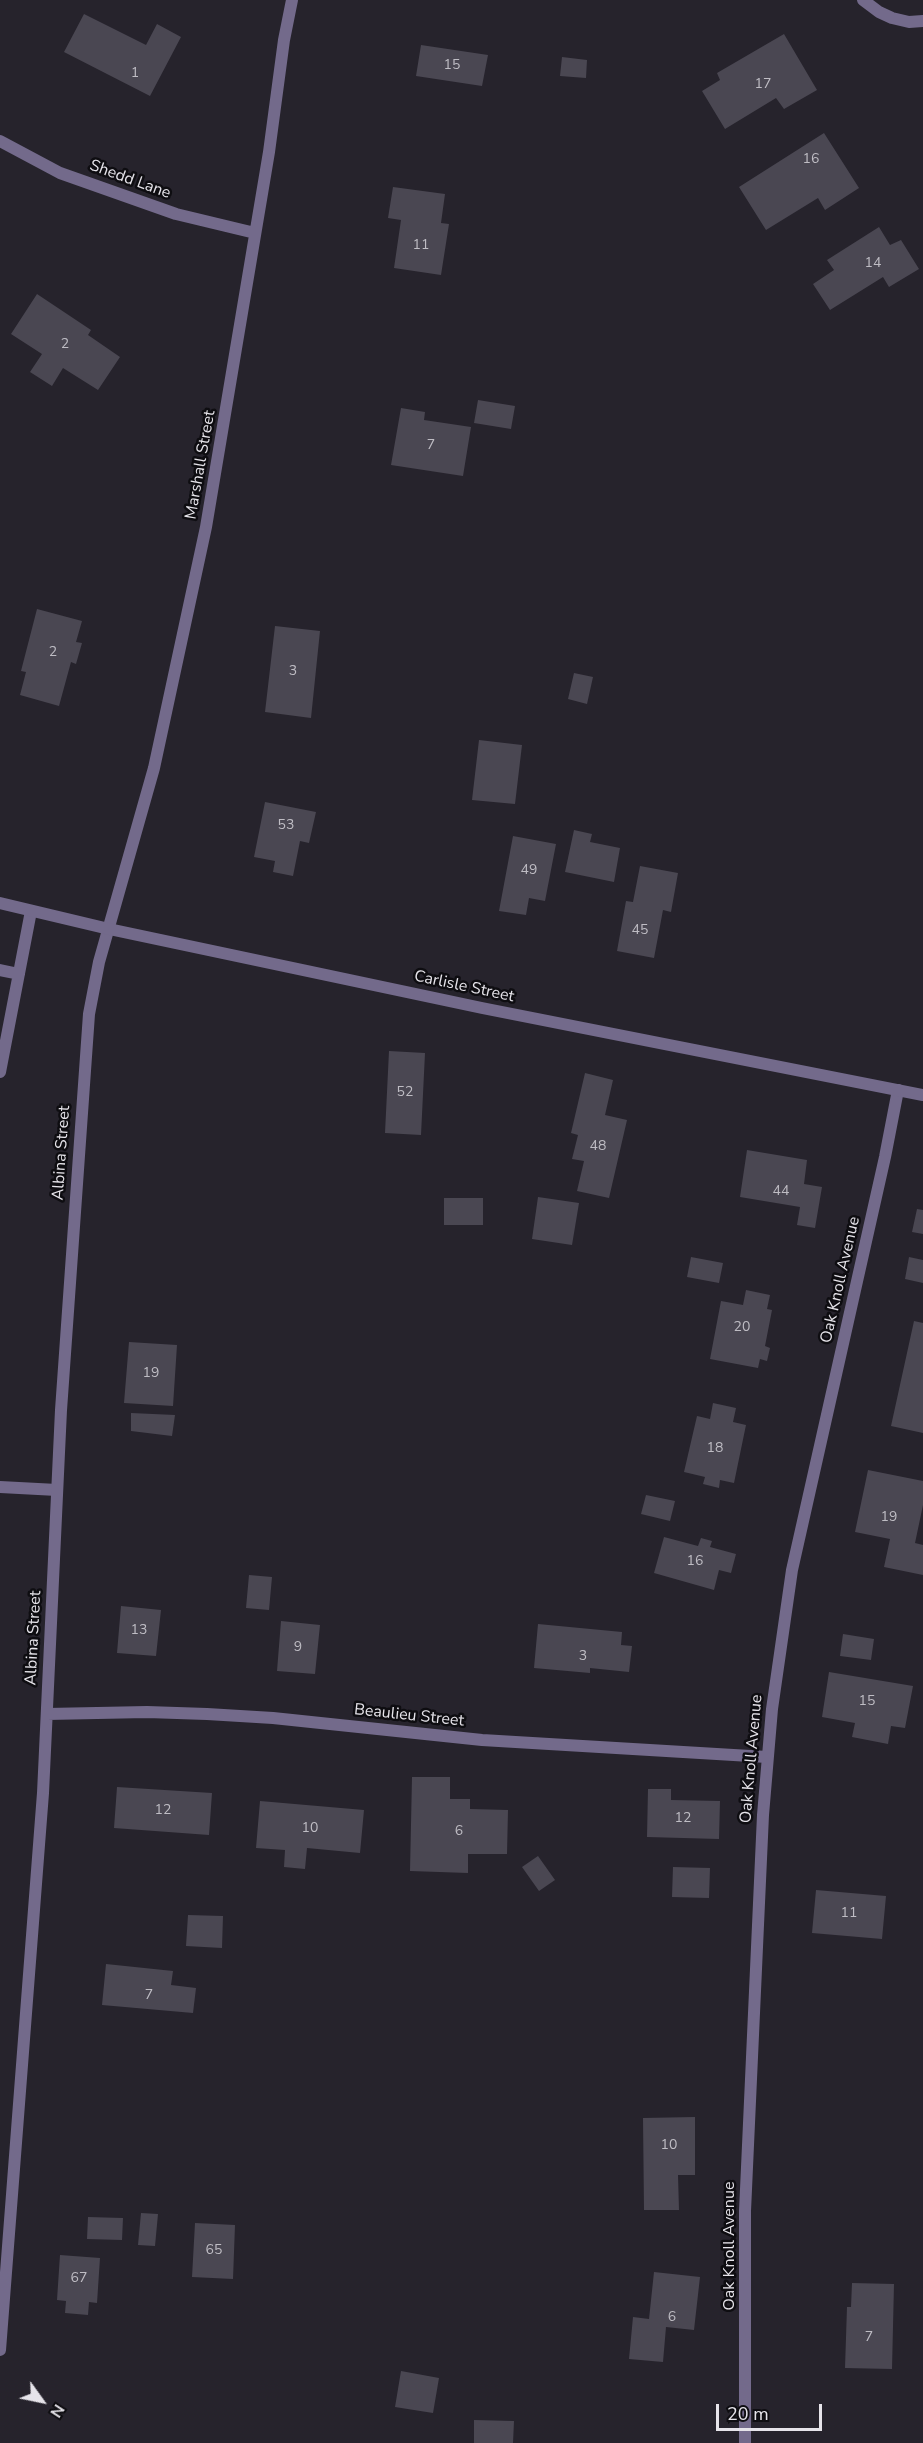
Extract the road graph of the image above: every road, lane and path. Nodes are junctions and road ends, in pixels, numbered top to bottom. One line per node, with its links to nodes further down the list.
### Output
1 (292, 0): 5 (street, Marshall Street)
2 (863, 0): 3 (street)
3 (923, 21)
4 (0, 141): 5 (street, Shedd Lane)
5 (255, 233): 8 (street, Marshall Street)
6 (0, 903): 7 (street, Carlisle Street)
7 (31, 911): 8 (street, Carlisle Street); 10 (street)
8 (109, 929): 12 (street, Carlisle Street); 15 (street, Albina Street)
9 (0, 970): 10 (street)
10 (19, 974): 11 (street)
11 (0, 1072)
12 (898, 1090): 13 (street, Carlisle Street); 17 (street, Oak Knoll Avenue)
13 (923, 1095)
14 (0, 1487): 15 (street)
15 (57, 1490): 16 (street, Albina Street)
16 (47, 1714): 17 (street, Beaulieu Street); 18 (street, Albina Street)
17 (767, 1757): 19 (street, Oak Knoll Avenue)
18 (0, 2350)
19 (745, 2443)

